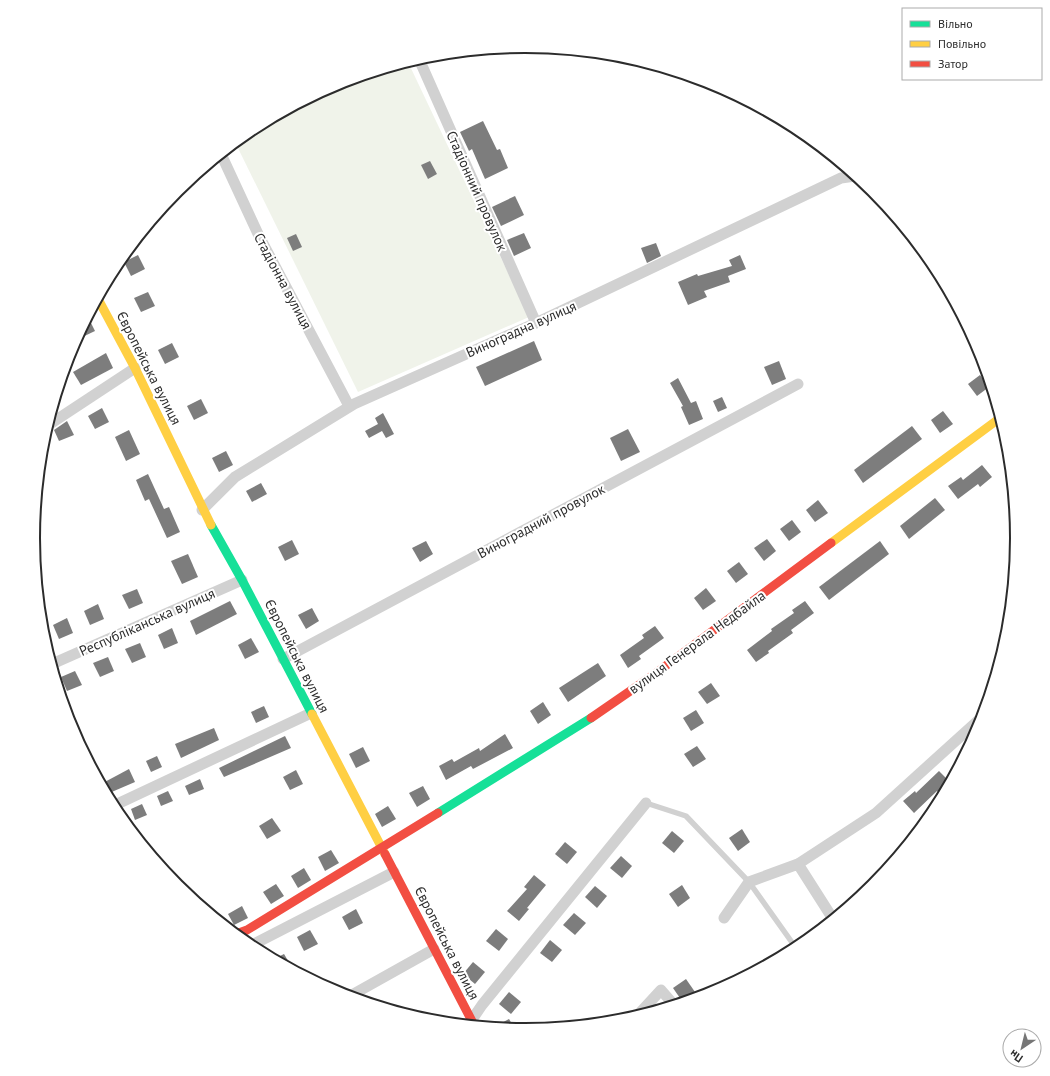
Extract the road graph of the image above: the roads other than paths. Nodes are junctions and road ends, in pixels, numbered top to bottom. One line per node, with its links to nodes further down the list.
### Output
1 (421, 64): 5 (street, Стадіонний провулок)
2 (223, 159): 8 (street, Стадіонна вулиця)
3 (849, 177): 5 (street, Виноградна вулиця)
4 (100, 304): 6 (street, Європейська вулиця)
5 (536, 323): 8 (street, Виноградна вулиця)
6 (134, 368): 9 (street); 11 (street, Європейська вулиця)
7 (798, 384): 13 (street, Виноградний провулок)
8 (350, 406): 11 (street, Виноградна вулиця)
9 (55, 421)
10 (995, 421): 19 (street, вулиця Генерала Недбайла)
11 (202, 510): 12 (street, Європейська вулиця)
12 (242, 580): 13 (street, Європейська вулиця); 14 (street, Республіканська вулиця)
13 (283, 659): 15 (street, Європейська вулиця)
14 (56, 662)
15 (310, 713): 17 (street); 19 (street, Європейська вулиця)
16 (972, 726): 20 (street)
17 (119, 803)
18 (646, 803): 22 (lane); 33 (street)
19 (382, 849): 21 (street, Європейська вулиця); 25 (street, вулиця Генерала Недбайла)
20 (798, 864): 22 (street); 23 (street)
21 (394, 872): 26 (street); 28 (street, Європейська вулиця)
22 (749, 882): 24 (street); 27 (lane)
23 (830, 915)
24 (724, 918)
25 (242, 932)
26 (258, 942)
27 (792, 942)
28 (434, 949): 29 (street); 32 (street, Європейська вулиця)
29 (356, 992)
30 (670, 1000): 31 (street)
31 (645, 1008)
32 (469, 1020)
33 (473, 1020)

